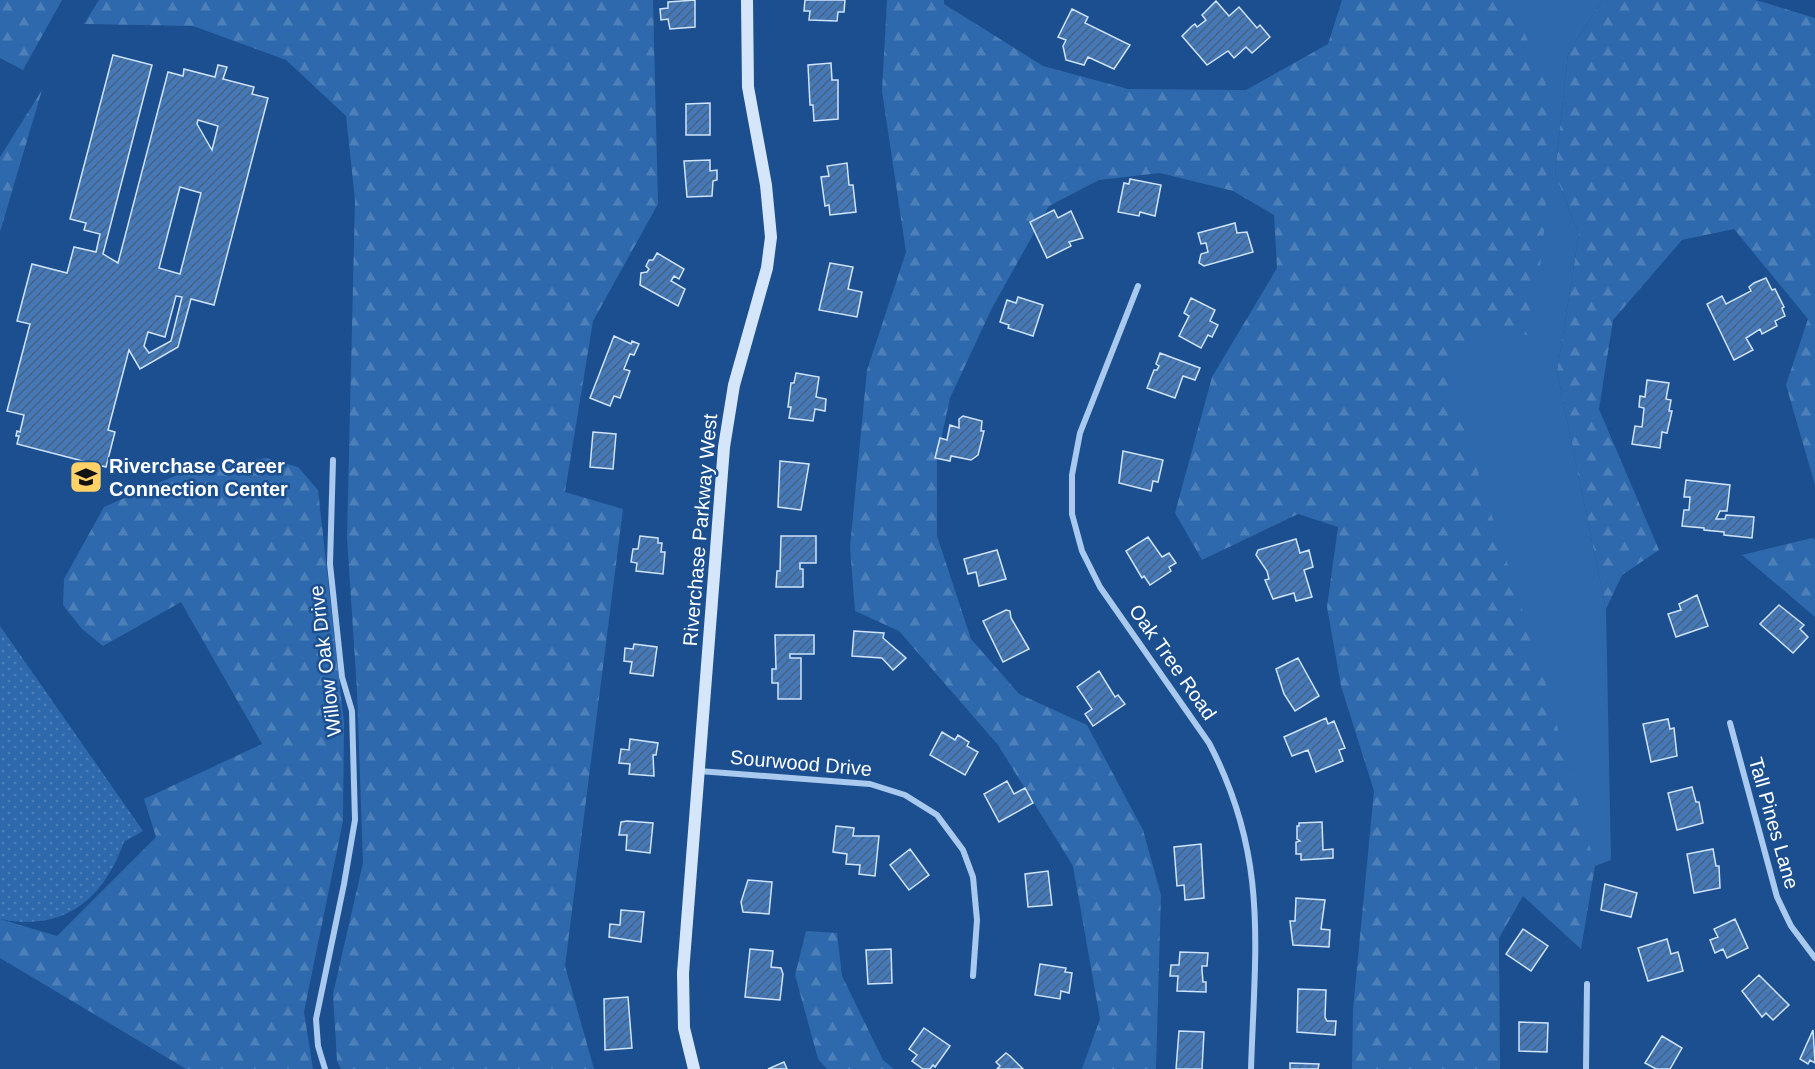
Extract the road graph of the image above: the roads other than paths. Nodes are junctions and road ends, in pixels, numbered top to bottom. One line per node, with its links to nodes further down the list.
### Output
1 (747, 0): 5 (street, Riverchase Parkway West)
2 (1138, 286): 11 (street, Oak Tree Road)
3 (333, 460): 9 (street, Willow Oak Drive)
4 (1730, 723): 6 (street, Tall Pines Lane)
5 (698, 771): 7 (street, Sourwood Drive); 10 (street, Riverchase Parkway West)
6 (1815, 958)
7 (973, 976)
8 (1587, 984): 12 (street)
9 (325, 1069)
10 (694, 1069)
11 (1251, 1069)
12 (1586, 1069)

